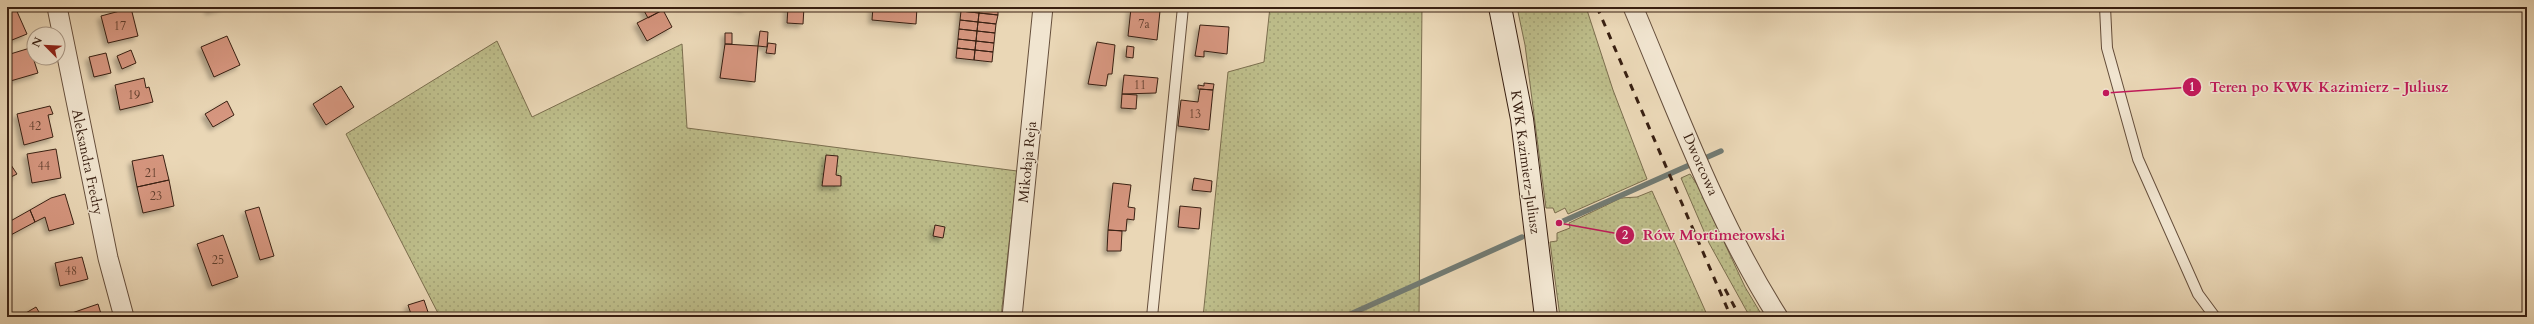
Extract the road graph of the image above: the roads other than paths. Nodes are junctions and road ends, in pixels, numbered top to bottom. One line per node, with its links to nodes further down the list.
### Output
1 (57, 7): 7 (street, Aleksandra Fredry)
2 (1043, 7): 8 (street, Mikołaja Reja)
3 (1183, 7): 9 (lane)
4 (1500, 7): 10 (street, KWK Kazimierz-Juliusz)
5 (1633, 7): 11 (street, Dworcowa)
6 (2105, 7): 12 (lane)
7 (124, 317)
8 (1012, 317)
9 (1152, 317)
10 (1546, 317)
11 (1778, 317)
12 (2215, 317)

